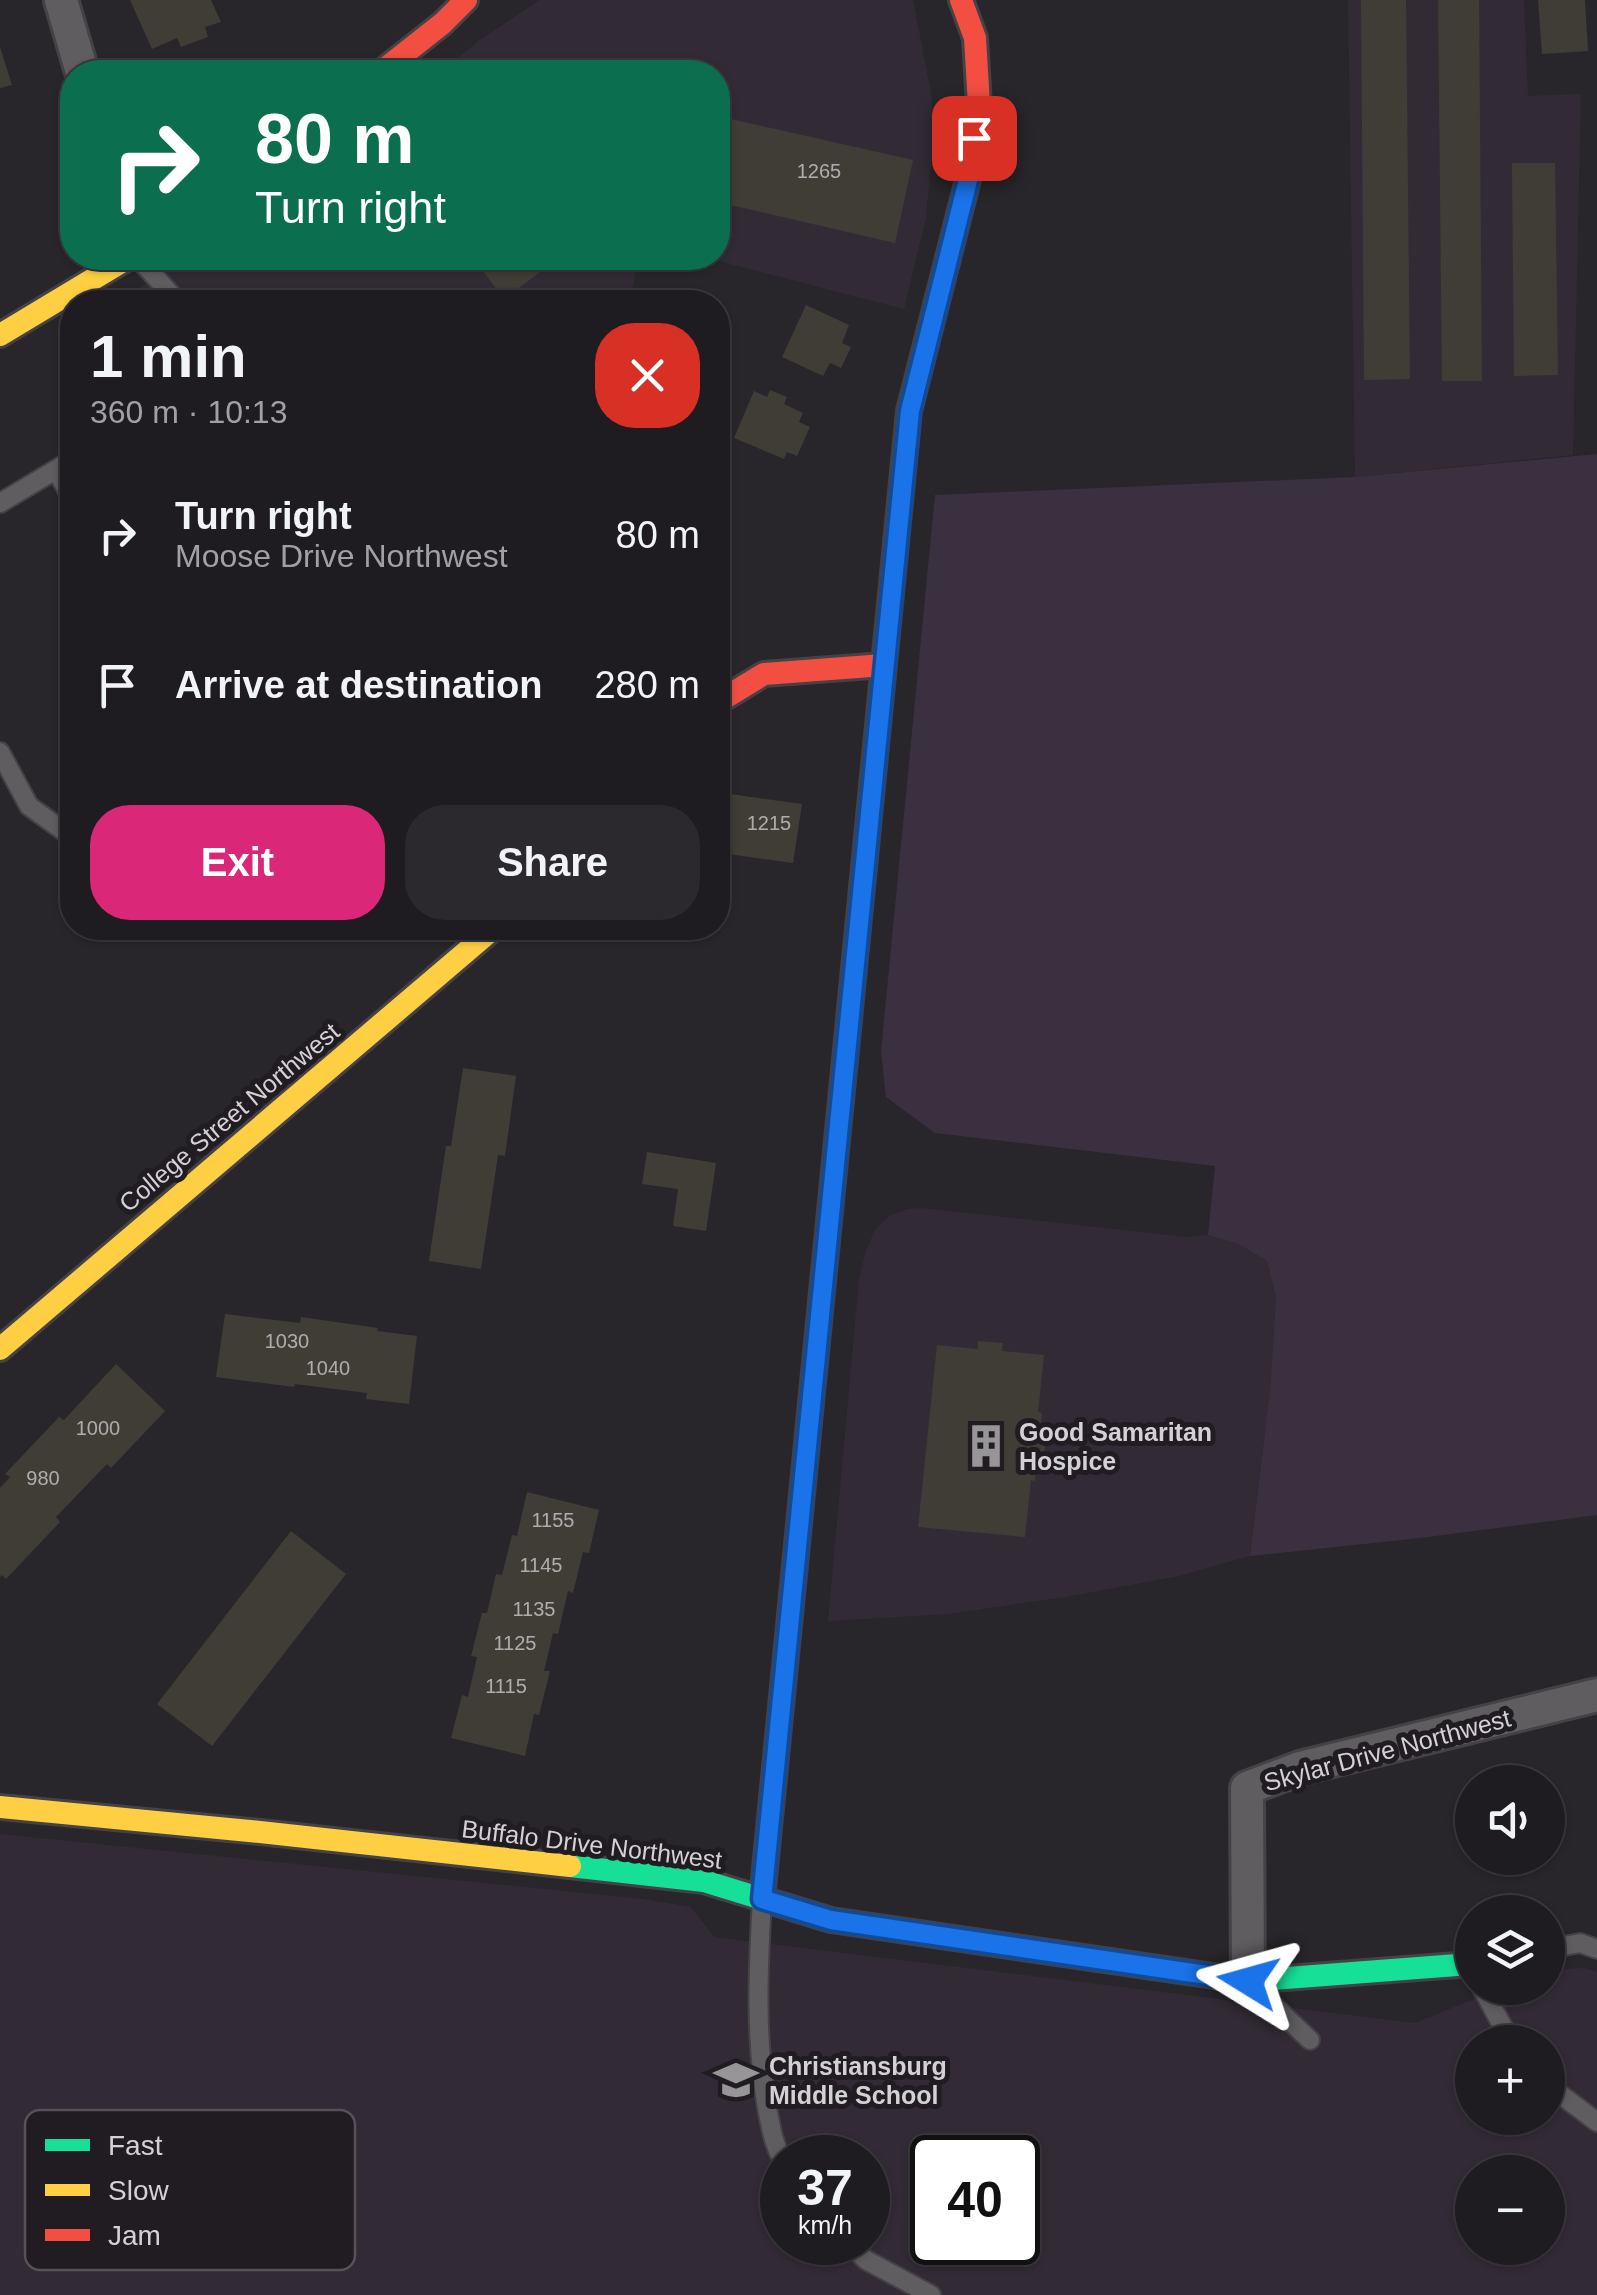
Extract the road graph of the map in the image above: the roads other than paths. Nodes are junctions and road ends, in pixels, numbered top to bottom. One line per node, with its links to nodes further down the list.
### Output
1 (61, 0): 4 (street)
2 (466, 0): 5 (street)
3 (961, 0): 14 (street)
4 (78, 60)
5 (396, 60)
6 (108, 270): 8 (street)
7 (149, 270): 9 (lane)
8 (74, 290)
9 (167, 290)
10 (60, 298): 11 (street)
11 (0, 334)
12 (60, 467): 13 (lane)
13 (0, 503)
14 (884, 665): 15 (street); 22 (street)
15 (730, 695)
16 (0, 752): 17 (lane)
17 (60, 828)
18 (480, 940): 19 (street, College Street Northwest)
19 (0, 1350)
20 (1597, 1695): 26 (street, Skylar Drive Northwest)
21 (0, 1806): 22 (street, Buffalo Drive Northwest)
22 (762, 1899): 26 (street, Buffalo Drive Northwest); 30 (lane)
23 (1565, 1946): 24 (lane)
24 (1597, 1949)
25 (1455, 1966): 26 (street, Buffalo Drive Northwest)
26 (1248, 1981): 27 (lane)
27 (1310, 2040)
28 (1565, 2098): 29 (lane)
29 (1597, 2122)
30 (772, 2135)
31 (875, 2265): 32 (lane)
32 (931, 2295)

